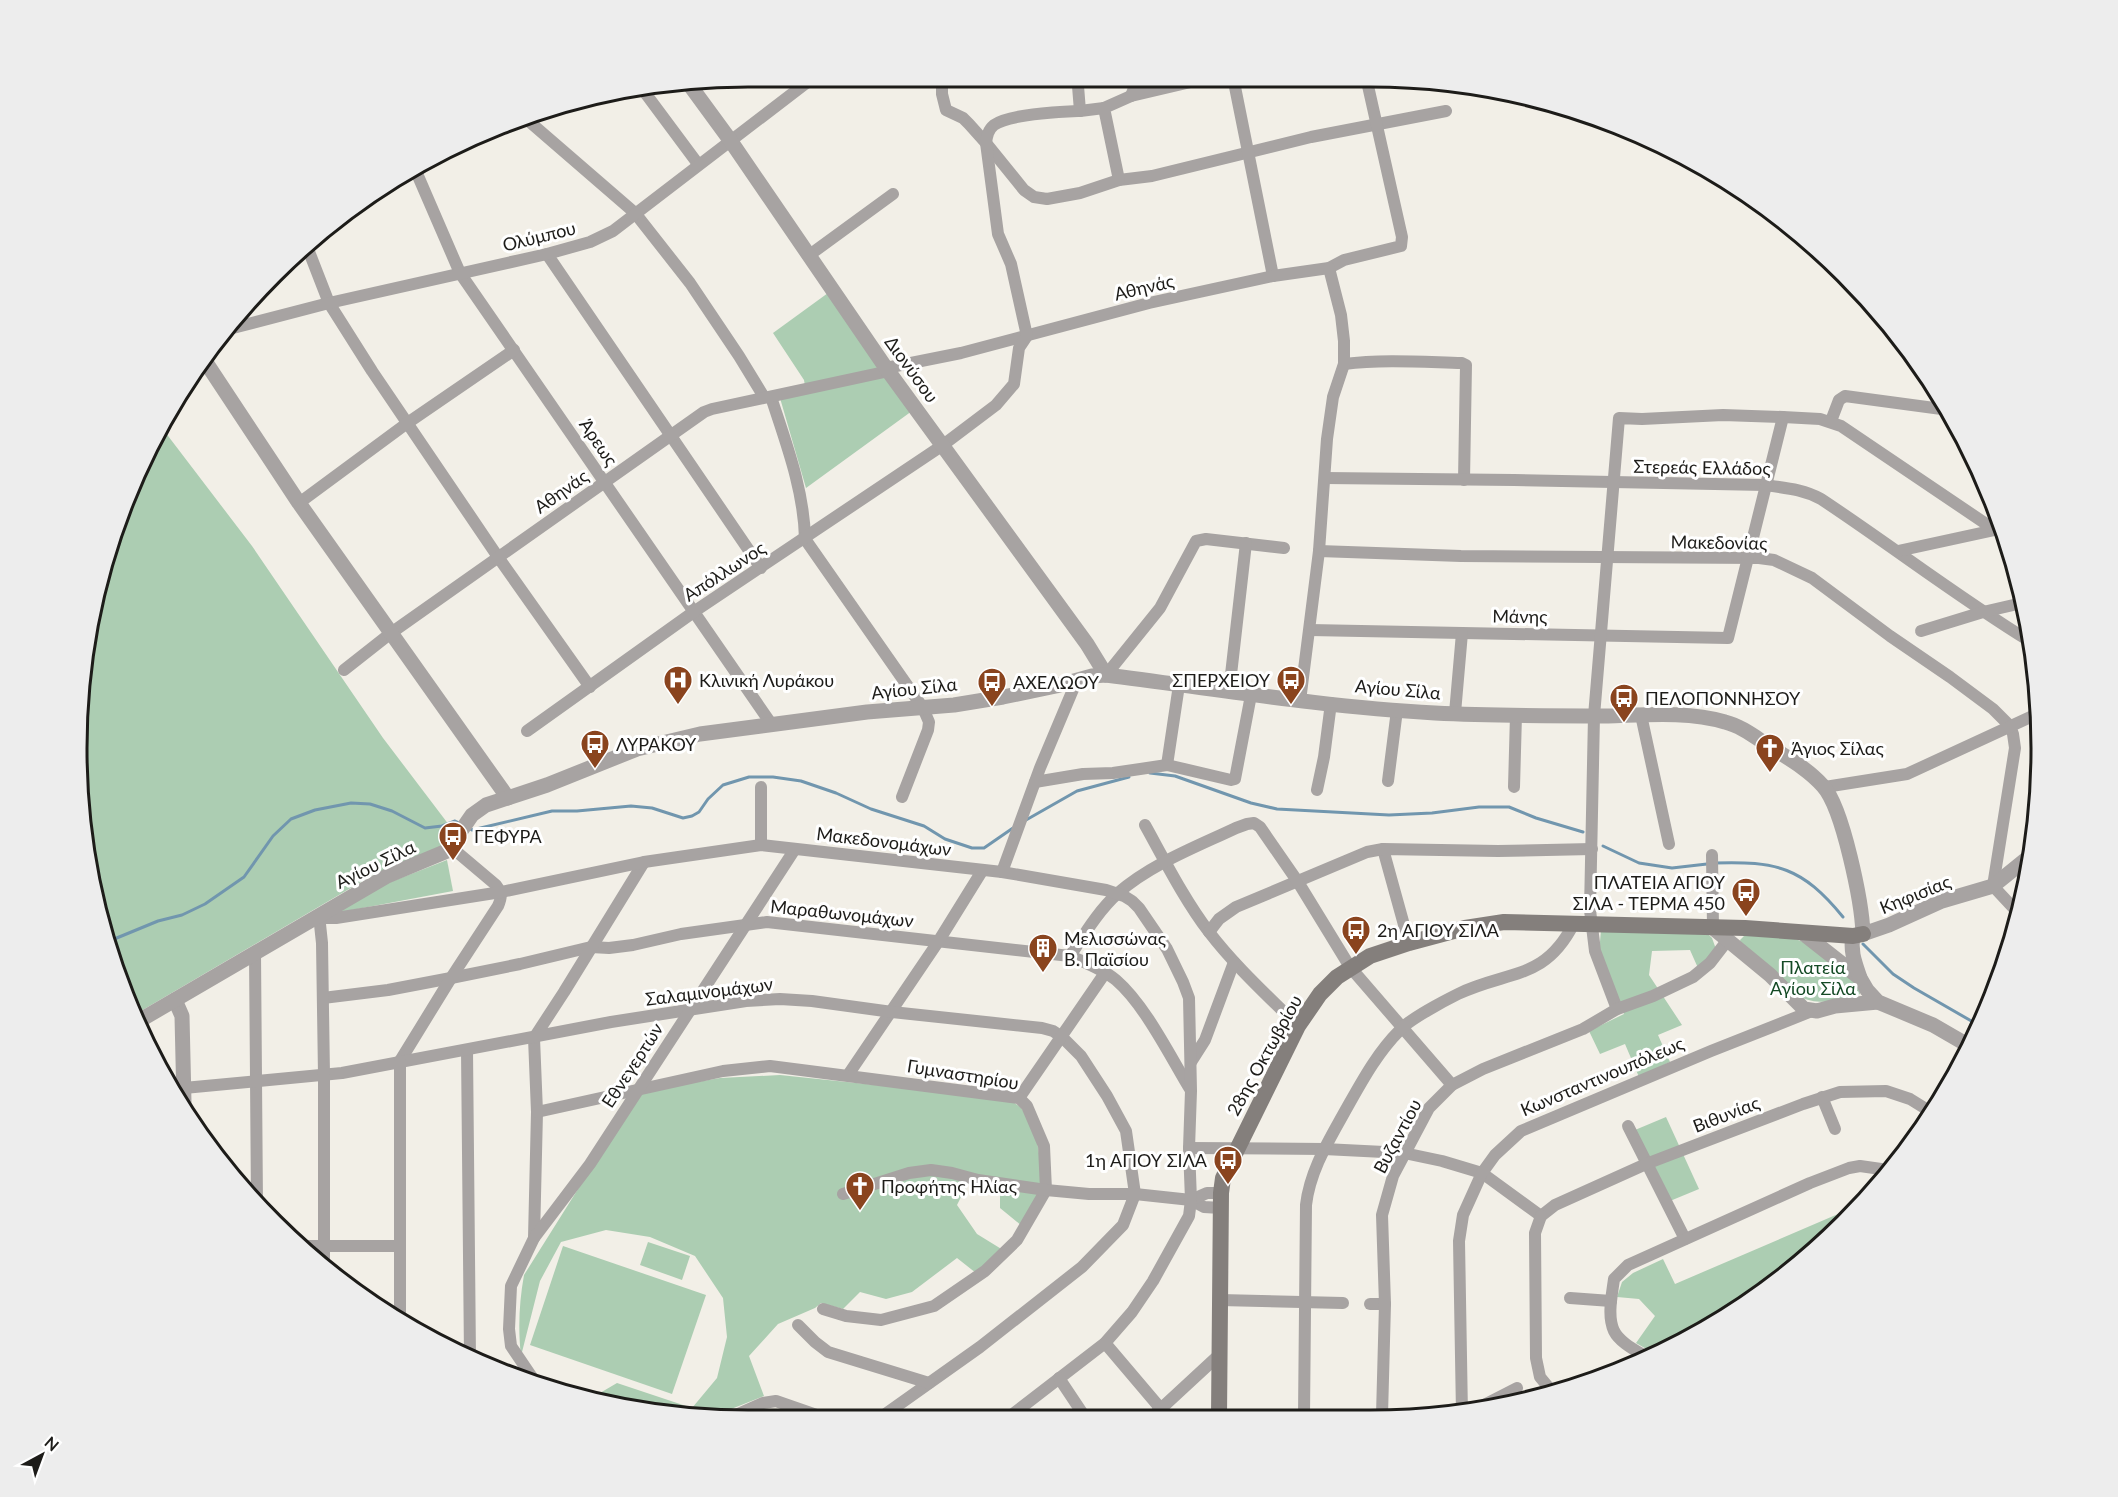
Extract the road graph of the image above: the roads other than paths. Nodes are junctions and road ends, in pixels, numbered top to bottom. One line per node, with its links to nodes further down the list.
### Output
1 (800, 87): 16 (street, Ολύμπου)
2 (942, 87): 17 (street)
3 (1078, 87): 12 (street)
4 (1134, 87): 10 (street)
5 (1167, 87): 10 (street)
6 (1235, 87): 18 (street)
7 (1368, 87): 15 (street)
8 (693, 89): 16 (street, Διονύσου)
9 (647, 95): 19 (street)
10 (1131, 96): 11 (street)
11 (1104, 108): 12 (street); 21 (street)
12 (1080, 111): 17 (street)
13 (1446, 111): 15 (street)
14 (532, 124): 23 (street)
15 (1376, 125): 18 (street); 27 (street, Αθηνάς)
16 (730, 140): 19 (street, Ολύμπου); 26 (street, Διονύσου)
17 (986, 143): 21 (street); 32 (street)
18 (1248, 152): 21 (street); 29 (street)
19 (698, 164): 23 (street, Ολύμπου)
20 (417, 176): 28 (street, Άρεως)
21 (1119, 180)
22 (893, 194): 26 (street)
23 (635, 213): 25 (street, Ολύμπου); 37 (street)
24 (310, 253): 30 (street)
25 (547, 254): 28 (street, Ολύμπου); 42 (street)
26 (808, 256): 36 (street, Διονύσου)
27 (1329, 268): 29 (street, Αθηνάς); 34 (street)
28 (460, 273): 30 (street, Ολύμπου); 33 (street, Άρεως)
29 (1273, 276): 32 (street, Αθηνάς)
30 (329, 303): 31 (street, Ολύμπου); 41 (street)
31 (240, 326)
32 (1026, 336): 36 (street, Αθηνάς); 43 (street, Απόλλωνος)
33 (514, 350): 41 (street); 46 (street, Άρεως)
34 (1344, 364): 44 (street); 45 (street)
35 (209, 367): 49 (street)
36 (888, 370): 37 (street, Αθηνάς); 43 (street, Διονύσου)
37 (768, 397): 42 (street, Αθηνάς); 52 (street)
38 (1936, 408): 40 (street)
39 (1783, 417): 40 (street); 47 (street); 48 (street)
40 (1831, 422): 50 (street)
41 (406, 424): 49 (street); 57 (street)
42 (670, 435): 46 (street, Αθηνάς); 60 (street)
43 (943, 445): 52 (street, Απόλλωνος); 71 (street, Διονύσου)
44 (1325, 478): 45 (street, Στερεάς Ελλάδος); 55 (street)
45 (1464, 480): 47 (street, Στερεάς Ελλάδος)
46 (605, 482): 57 (street, Αθηνάς); 62 (street, Άρεως)
47 (1613, 483): 48 (street, Στερεάς Ελλάδος); 58 (street)
48 (1765, 485): 56 (street, Στερεάς Ελλάδος); 59 (street)
49 (299, 503): 66 (street)
50 (1992, 524)
51 (1994, 530): 56 (street)
52 (805, 538): 60 (street, Απόλλωνος); 79 (street)
53 (1246, 543): 54 (street); 71 (street); 75 (street)
54 (1284, 548)
55 (1319, 551): 58 (street, Μακεδονίας); 64 (street)
56 (1898, 551): 63 (street, Στερεάς Ελλάδος)
57 (498, 557): 66 (street, Αθηνάς); 74 (street)
58 (1607, 558): 59 (street, Μακεδονίας); 68 (street)
59 (1748, 559): 68 (street, Μάνης); 87 (street, Μακεδονίας)
60 (761, 568): 62 (street, Απόλλωνος)
61 (2015, 605): 63 (street)
62 (695, 611): 74 (street, Απόλλωνος); 86 (street, Άρεως)
63 (1983, 612): 65 (street); 69 (street, Στερεάς Ελλάδος)
64 (1310, 630): 67 (street, Μάνης); 77 (street)
65 (1921, 632)
66 (391, 633): 70 (street, Αθηνάς); 97 (street)
67 (1462, 633): 68 (street, Μάνης); 81 (street)
68 (1601, 636): 84 (street)
69 (2021, 636)
70 (344, 670)
71 (1106, 675): 72 (street, Αγίου Σίλα); 73 (street, Αγίου Σίλα)
72 (1077, 680): 79 (street, Αγίου Σίλα); 91 (street)
73 (1179, 685): 75 (street, Αγίου Σίλα); 89 (street)
74 (590, 687): 88 (street, Απόλλωνος)
75 (1229, 692): 76 (street, Αγίου Σίλα)
76 (1251, 695): 77 (street, Αγίου Σίλα); 89 (street)
77 (1300, 701): 78 (street, Αγίου Σίλα)
78 (1331, 703): 80 (street, Αγίου Σίλα); 95 (street)
79 (923, 708): 86 (street, Αγίου Σίλα); 96 (street)
80 (1397, 710): 81 (street, Αγίου Σίλα); 90 (street)
81 (1455, 713): 82 (street, Αγίου Σίλα)
82 (1516, 715): 84 (street, Αγίου Σίλα); 93 (street)
83 (1641, 715): 84 (street, Αγίου Σίλα); 94 (street, Αγίου Σίλα); 99 (street)
84 (1594, 716): 104 (street)
85 (2030, 717): 87 (street)
86 (772, 725): 97 (street, Αγίου Σίλα)
87 (2010, 726): 94 (street); 112 (street)
88 (527, 731)
89 (1167, 765): 91 (street)
90 (1388, 781)
91 (1035, 782): 110 (street)
92 (761, 787): 100 (street)
93 (1514, 787)
94 (1825, 788): 123 (street)
95 (1317, 790)
96 (902, 797)
97 (508, 798): 101 (street, Αγίου Σίλα)
98 (1145, 825): 107 (street)
99 (1669, 844)
100 (761, 845): 102 (street, Μακεδονομάχων); 106 (street, Μακεδονομάχων)
101 (451, 847): 113 (street); 116 (street, Αγίου Σίλα)
102 (795, 849): 109 (street, Μακεδονομάχων); 117 (street, Εθνεγερτών)
103 (1383, 849): 104 (street); 111 (street); 126 (street)
104 (1592, 849): 119 (street)
105 (1712, 855): 120 (street)
106 (644, 862): 113 (street, Μακεδονομάχων); 127 (street)
107 (1165, 862): 111 (street); 114 (street); 121 (street)
108 (2020, 864): 112 (street, Κηφισίας)
109 (982, 871): 110 (street, Μακεδονομάχων); 125 (street)
110 (1002, 872): 114 (street, Μακεδονομάχων)
111 (1298, 882): 121 (street); 131 (street)
112 (1993, 886): 115 (street); 123 (street, Κηφισίας)
113 (501, 892): 116 (street, Μακεδονομάχων); 133 (street)
114 (1117, 894): 129 (street); 150 (street, Μακεδονομάχων)
115 (2011, 906)
116 (319, 915): 128 (street, Αγίου Σίλα); 135 (street)
117 (746, 923): 125 (street, Μαραθωνομάχων); 127 (street, Μαραθωνομάχων); 139 (street, Εθνεγερτών)
118 (1574, 923): 119 (main road, 28ης Οκτωβρίου); 126 (main road, 28ης Οκτωβρίου); 144 (street)
119 (1592, 924): 120 (main road, 28ης Οκτωβρίου); 138 (street)
120 (1713, 928): 122 (main road, 28ης Οκτωβρίου); 124 (street)
121 (1209, 932): 130 (street)
122 (1804, 934): 123 (main road, Κηφισίας); 134 (street)
123 (1858, 935): 134 (street)
124 (1727, 941): 138 (street, Βυζαντίου); 140 (street)
125 (938, 942): 129 (street, Μαραθωνομάχων); 141 (street)
126 (1409, 943): 131 (main road, 28ης Οκτωβρίου)
127 (591, 947): 133 (street, Μαραθωνομάχων); 146 (street)
128 (255, 953): 136 (street, Αγίου Σίλα); 153 (street)
129 (1070, 956): 132 (street, Μαραθωνομάχων)
130 (1234, 962): 143 (street); 150 (street)
131 (1350, 967): 143 (main road, 28ης Οκτωβρίου); 144 (street)
132 (1105, 973): 145 (street); 155 (street, Μαραθωνομάχων)
133 (451, 978): 135 (street, Μαραθωνομάχων); 149 (street)
134 (1860, 978): 137 (street)
135 (323, 998): 151 (street)
136 (175, 1000): 142 (street, Αγίου Σίλα); 157 (street)
137 (1878, 1002): 140 (street, Κωνσταντινουπόλεως); 147 (street)
138 (1617, 1009): 154 (street, Βυζαντίου)
139 (689, 1010): 141 (street, Σαλαμινομάχων); 146 (street, Σαλαμινομάχων); 156 (street, Εθνεγερτών)
140 (1812, 1011): 171 (street, Κωνσταντινουπόλεως)
141 (892, 1012): 145 (street, Σαλαμινομάχων); 152 (street)
142 (144, 1018)
143 (1298, 1026): 166 (main road, 28ης Οκτωβρίου)
144 (1402, 1028): 154 (street); 167 (street)
145 (1062, 1037): 160 (street); 175 (street, Σαλαμινομάχων)
146 (534, 1038): 148 (street, Σαλαμινομάχων); 162 (street)
147 (1962, 1042)
148 (467, 1050): 149 (street, Σαλαμινομάχων); 196 (street)
149 (400, 1061): 151 (street, Σαλαμινομάχων); 183 (street)
150 (1191, 1062): 155 (street, Μακεδονομάχων)
151 (324, 1075): 153 (street, Σαλαμινομάχων); 182 (street)
152 (848, 1075): 156 (street, Γυμναστηρίου); 160 (street, Γυμναστηρίου)
153 (256, 1082): 158 (street, Σαλαμινομάχων); 173 (street)
154 (1452, 1086): 168 (street, Βυζαντίου)
155 (1191, 1090): 165 (street, Μακεδονομάχων)
156 (636, 1091): 162 (street, Γυμναστηρίου); 179 (street, Εθνεγερτών)
157 (184, 1092)
158 (185, 1095)
159 (1822, 1097): 161 (street, Βιθυνίας); 164 (street); 169 (street, Βιθυνίας)
160 (1019, 1098): 172 (street, Γυμναστηρίου)
161 (1925, 1108)
162 (537, 1112): 179 (street)
163 (1628, 1126): 169 (street)
164 (1835, 1130)
165 (1189, 1148): 166 (street); 176 (street, Μακεδονομάχων)
166 (1237, 1148): 167 (street); 177 (main road, 28ης Οκτωβρίου)
167 (1324, 1149): 168 (street); 188 (street)
168 (1404, 1153): 171 (street); 191 (street, Βυζαντίου)
169 (1646, 1164): 178 (street, Βιθυνίας); 180 (street)
170 (1880, 1169): 180 (street)
171 (1482, 1173): 178 (street); 205 (street, Κωνσταντινουπόλεως)
172 (1046, 1190): 174 (street); 175 (street); 192 (street)
173 (257, 1191)
174 (843, 1194)
175 (1135, 1194): 176 (street); 201 (street)
176 (1191, 1200): 177 (street); 195 (street, Μακεδονομάχων)
177 (1221, 1201): 186 (main road, 28ης Οκτωβρίου)
178 (1541, 1216): 202 (street)
179 (534, 1238): 199 (street)
180 (1685, 1239): 187 (street)
181 (312, 1246): 182 (street)
182 (323, 1246): 183 (street); 184 (street)
183 (400, 1246): 193 (street)
184 (323, 1255)
185 (1570, 1298): 187 (street)
186 (1220, 1300): 188 (street); 198 (main road, 28ης Οκτωβρίου)
187 (1611, 1301): 197 (street)
188 (1306, 1302): 189 (street); 214 (street)
189 (1343, 1303)
190 (1370, 1304): 191 (street)
191 (1384, 1304): 215 (street, Βυζαντίου)
192 (823, 1309)
193 (400, 1310)
194 (798, 1325): 201 (street)
195 (1105, 1342): 200 (street, Μακεδονομάχων); 211 (street)
196 (470, 1348)
197 (1639, 1352)
198 (1219, 1355): 212 (street); 213 (main road, 28ης Οκτωβρίου)
199 (529, 1372)
200 (1059, 1378): 209 (street, Μακεδονομάχων); 210 (street)
201 (929, 1383): 208 (street)
202 (1547, 1385)
203 (1517, 1388): 204 (street)
204 (1500, 1397)
205 (1462, 1403)
206 (747, 1410): 207 (street)
207 (802, 1410)
208 (891, 1410)
209 (1018, 1410)
210 (1080, 1410)
211 (1155, 1410)
212 (1160, 1410)
213 (1219, 1410)
214 (1304, 1410)
215 (1382, 1410)

